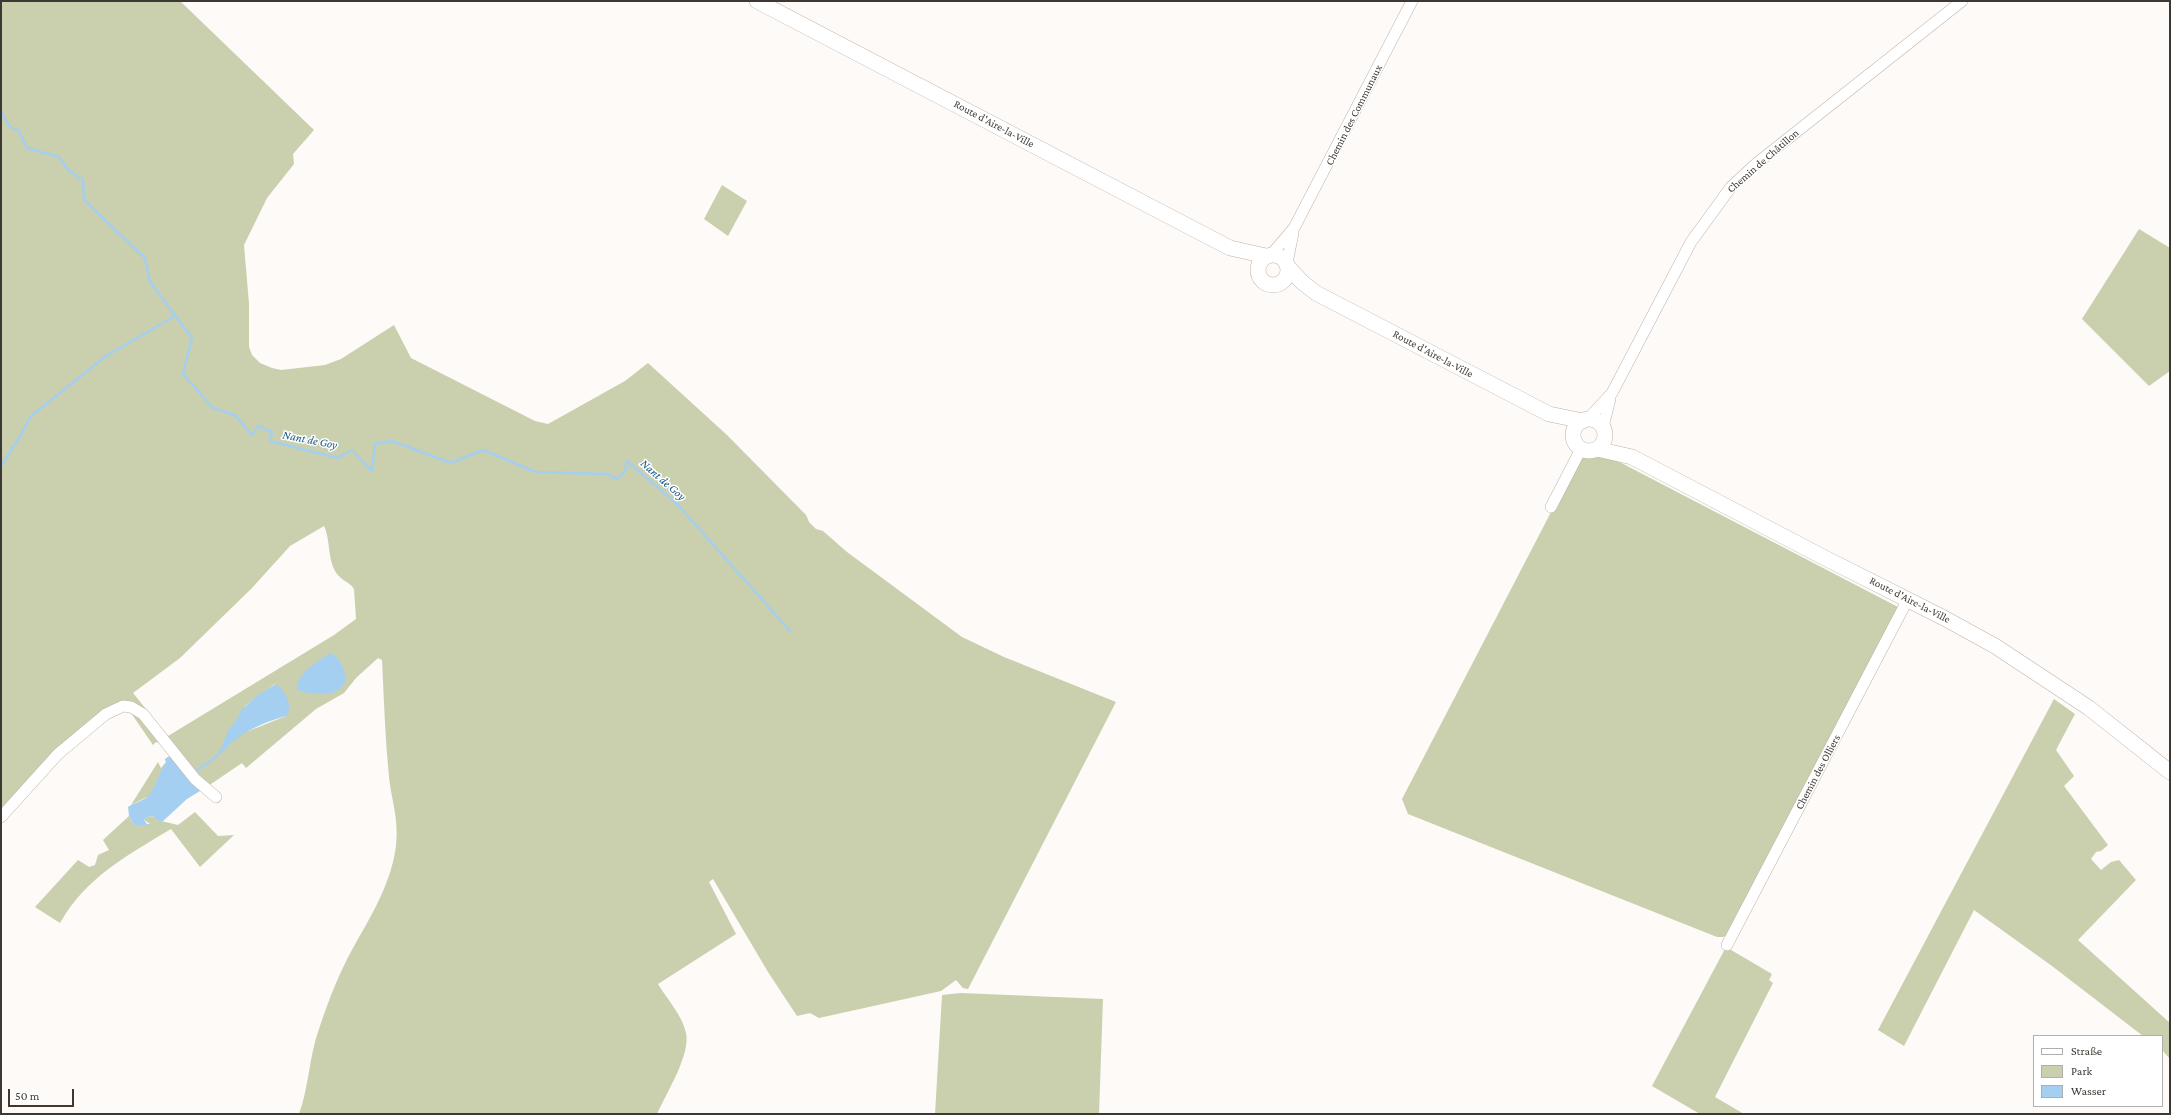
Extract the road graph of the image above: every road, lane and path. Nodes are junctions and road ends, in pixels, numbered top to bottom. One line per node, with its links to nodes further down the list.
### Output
1 (757, 1): 5 (main road, Route d'Aire-la-Ville)
2 (1412, 1): 4 (street, Chemin des Communaux)
3 (1962, 1): 11 (street, Chemin de Châtillon)
4 (1294, 228): 6 (street, Chemin des Communaux); 7 (street, Chemin des Communaux)
5 (1230, 248): 6 (main road, Route d'Aire-la-Ville); 8 (main road, Route d'Aire-la-Ville)
6 (1269, 255): 7 (main road); 8 (main road)
7 (1287, 265): 9 (main road); 10 (main road, Route d'Aire-la-Ville)
8 (1258, 275): 9 (main road)
9 (1277, 285): 10 (main road, Route d'Aire-la-Ville)
10 (1316, 293): 12 (main road, Route d'Aire-la-Ville)
11 (1612, 393): 13 (street, Chemin de Châtillon); 14 (street, Chemin de Châtillon)
12 (1549, 414): 13 (main road, Route d'Aire-la-Ville); 15 (main road, Route d'Aire-la-Ville)
13 (1585, 420): 14 (main road); 15 (main road)
14 (1604, 430): 16 (main road); 17 (main road, Route d'Aire-la-Ville)
15 (1578, 444): 16 (main road); 18 (street)
16 (1597, 449): 17 (main road, Route d'Aire-la-Ville)
17 (1632, 457): 19 (main road, Route d'Aire-la-Ville)
18 (1551, 507)
19 (1908, 599): 20 (main road, Route d'Aire-la-Ville); 23 (street, Chemin des Olliers)
20 (2170, 772)
21 (216, 797): 22 (street)
22 (1, 817)
23 (1727, 945)

